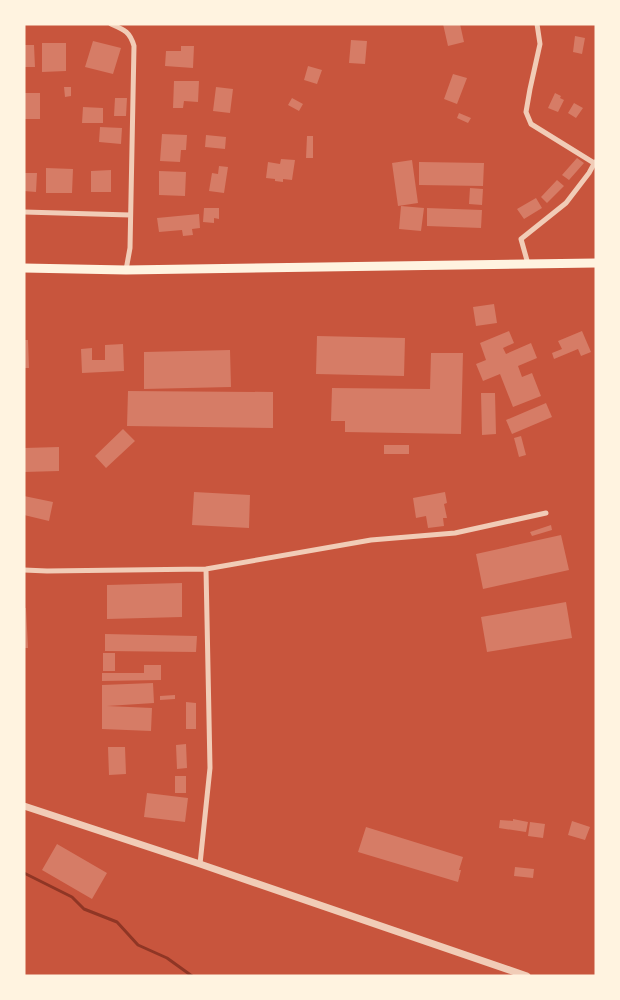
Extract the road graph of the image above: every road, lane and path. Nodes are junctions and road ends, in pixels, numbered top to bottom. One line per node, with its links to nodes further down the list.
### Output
1 (111, 24): 5 (street)
2 (537, 24): 3 (street)
3 (595, 161): 7 (street)
4 (24, 212): 5 (street)
5 (130, 214): 9 (street)
6 (596, 262): 7 (highway)
7 (528, 264): 9 (highway)
8 (24, 268): 9 (highway)
9 (126, 270)
10 (546, 513): 11 (street)
11 (206, 569): 12 (street); 14 (street)
12 (24, 570)
13 (24, 806): 14 (street)
14 (200, 864): 15 (street)
15 (527, 976)

